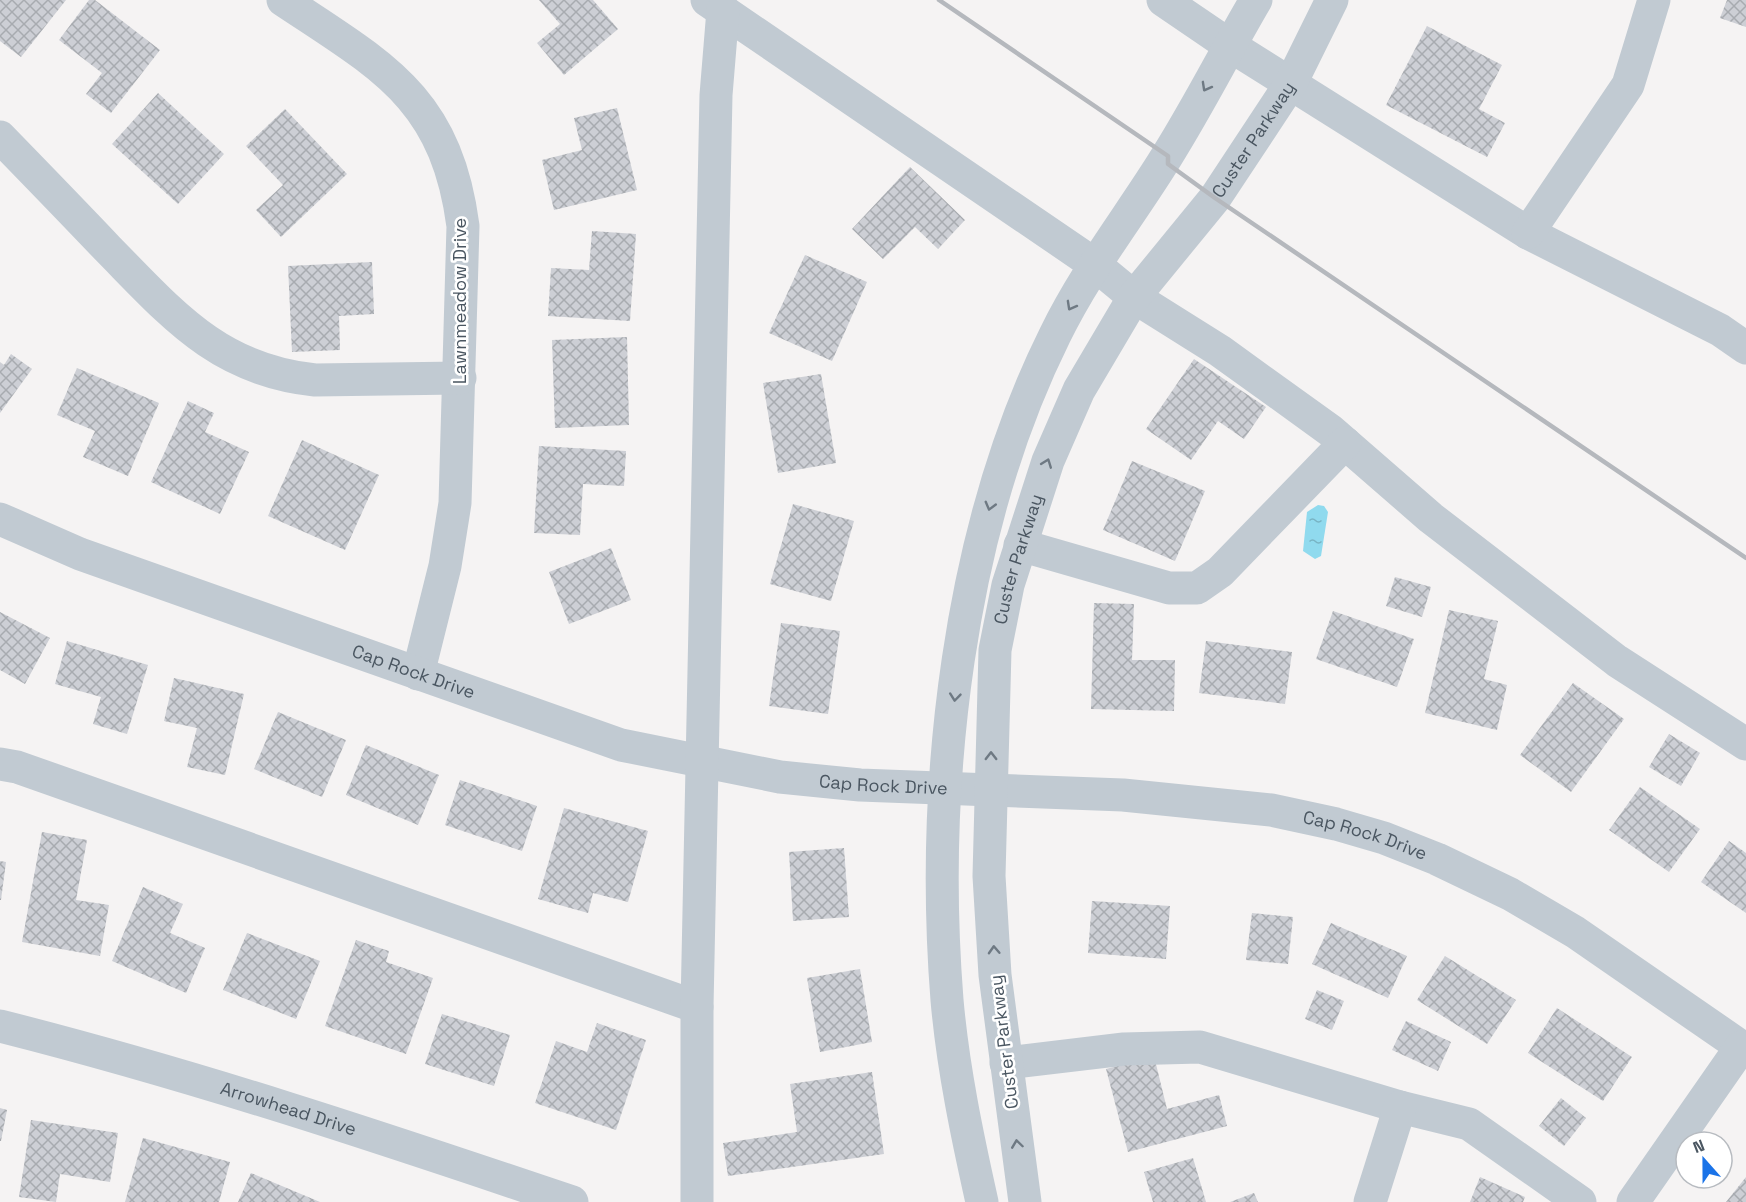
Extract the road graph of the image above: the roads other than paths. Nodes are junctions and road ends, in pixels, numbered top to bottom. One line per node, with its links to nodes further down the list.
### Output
1 (283, 0): 14 (street, Lawnmeadow Drive)
2 (1163, 0): 7 (street)
3 (1257, 0): 7 (street, Custer Parkway)
4 (1332, 0): 8 (street, Custer Parkway)
5 (1654, 0): 10 (street)
6 (715, 5): 11 (street); 20 (street)
7 (1229, 45): 8 (street); 11 (street, Custer Parkway, one-way to 11)
8 (1291, 83): 10 (street); 12 (street, Custer Parkway)
9 (0, 137): 14 (street)
10 (1528, 232): 13 (street)
11 (1094, 264): 12 (street); 22 (street, Custer Parkway, one-way to 22)
12 (1134, 297): 15 (street); 17 (street, Custer Parkway, one-way to 12)
13 (1746, 348)
14 (460, 378): 18 (street, Lawnmeadow Drive)
15 (1345, 443): 17 (street); 19 (street)
16 (0, 519): 18 (street, Cap Rock Drive)
17 (1020, 545): 23 (street, Custer Parkway, one-way to 17)
18 (418, 674): 20 (street, Cap Rock Drive)
19 (1746, 744)
20 (703, 762): 22 (street, Cap Rock Drive); 24 (street)
21 (0, 764): 24 (street)
22 (946, 788): 23 (street, Cap Rock Drive); 31 (street, Custer Parkway)
23 (990, 790): 26 (street, Cap Rock Drive); 27 (street, Custer Parkway, one-way to 23)
24 (697, 1007): 30 (street)
25 (0, 1026): 29 (street, Arrowhead Drive)
26 (1743, 1049): 35 (street)
27 (1006, 1063): 28 (street); 32 (street, Custer Parkway, one-way to 27)
28 (1400, 1107): 33 (street); 34 (street)
29 (572, 1202)
30 (697, 1202)
31 (982, 1202)
32 (1025, 1202)
33 (1370, 1202)
34 (1580, 1202)
35 (1632, 1202)

